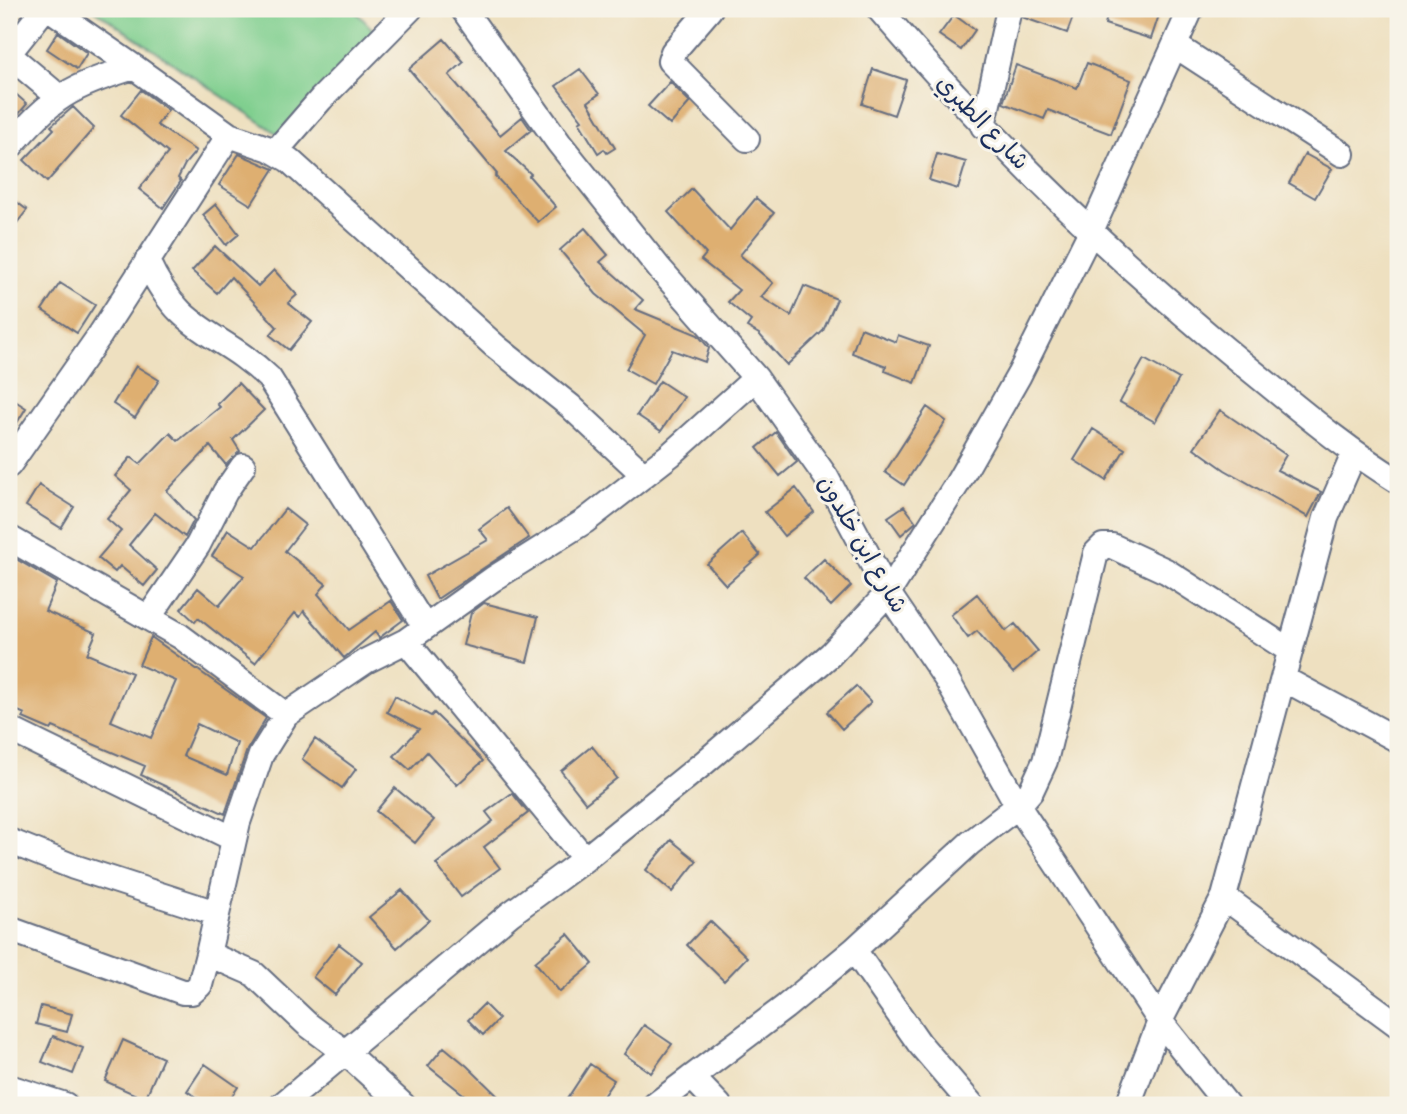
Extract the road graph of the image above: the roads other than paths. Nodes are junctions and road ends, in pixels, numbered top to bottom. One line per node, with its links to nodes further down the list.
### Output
1 (44, 9): 10 (street)
2 (50, 9): 11 (street)
3 (410, 9): 17 (street)
4 (463, 9): 21 (street, شارع ابن خلدون)
5 (710, 9): 15 (street)
6 (879, 9): 13 (street, شارع الطبري)
7 (1009, 9): 13 (street)
8 (1191, 9): 9 (street)
9 (1176, 46): 18 (street); 19 (street)
10 (9, 54): 12 (street)
11 (134, 67): 12 (street); 14 (street)
12 (59, 97): 16 (street)
13 (983, 126): 19 (street, شارع الطبري)
14 (229, 135): 17 (street); 20 (street)
15 (747, 139)
16 (9, 148)
17 (275, 152): 25 (street)
18 (1342, 154)
19 (1091, 231): 22 (street, شارع الطبري); 28 (street)
20 (147, 261): 23 (street); 30 (street)
21 (756, 378): 25 (street); 28 (street, شارع ابن خلدون)
22 (1354, 454): 26 (street, شارع الطبري); 31 (street)
23 (9, 465)
24 (243, 467): 29 (street)
25 (644, 475): 30 (street)
26 (1398, 481)
27 (9, 538): 29 (street)
28 (888, 593): 36 (street, شارع ابن خلدون); 39 (street)
29 (149, 617): 33 (street)
30 (416, 634): 33 (street); 39 (street)
31 (1289, 650): 32 (street); 36 (street)
32 (1284, 679): 35 (street); 40 (street)
33 (286, 715): 37 (street)
34 (9, 729): 37 (street)
35 (1398, 740)
36 (1018, 806): 43 (street); 45 (street, شارع ابن خلدون)
37 (234, 839): 41 (street)
38 (9, 841): 41 (street)
39 (585, 859): 47 (street)
40 (1224, 897): 45 (street); 46 (street)
41 (216, 913): 44 (street)
42 (9, 929): 44 (street)
43 (854, 950): 48 (street); 55 (street)
44 (208, 954): 47 (street)
45 (1160, 1021): 56 (street); 57 (street, شارع ابن خلدون)
46 (1398, 1025)
47 (346, 1052): 51 (street); 52 (street)
48 (692, 1077): 53 (street); 54 (street)
49 (9, 1087): 50 (street)
50 (65, 1105)
51 (282, 1105)
52 (403, 1105)
53 (655, 1105)
54 (719, 1105)
55 (972, 1105)
56 (1128, 1105)
57 (1227, 1105)

